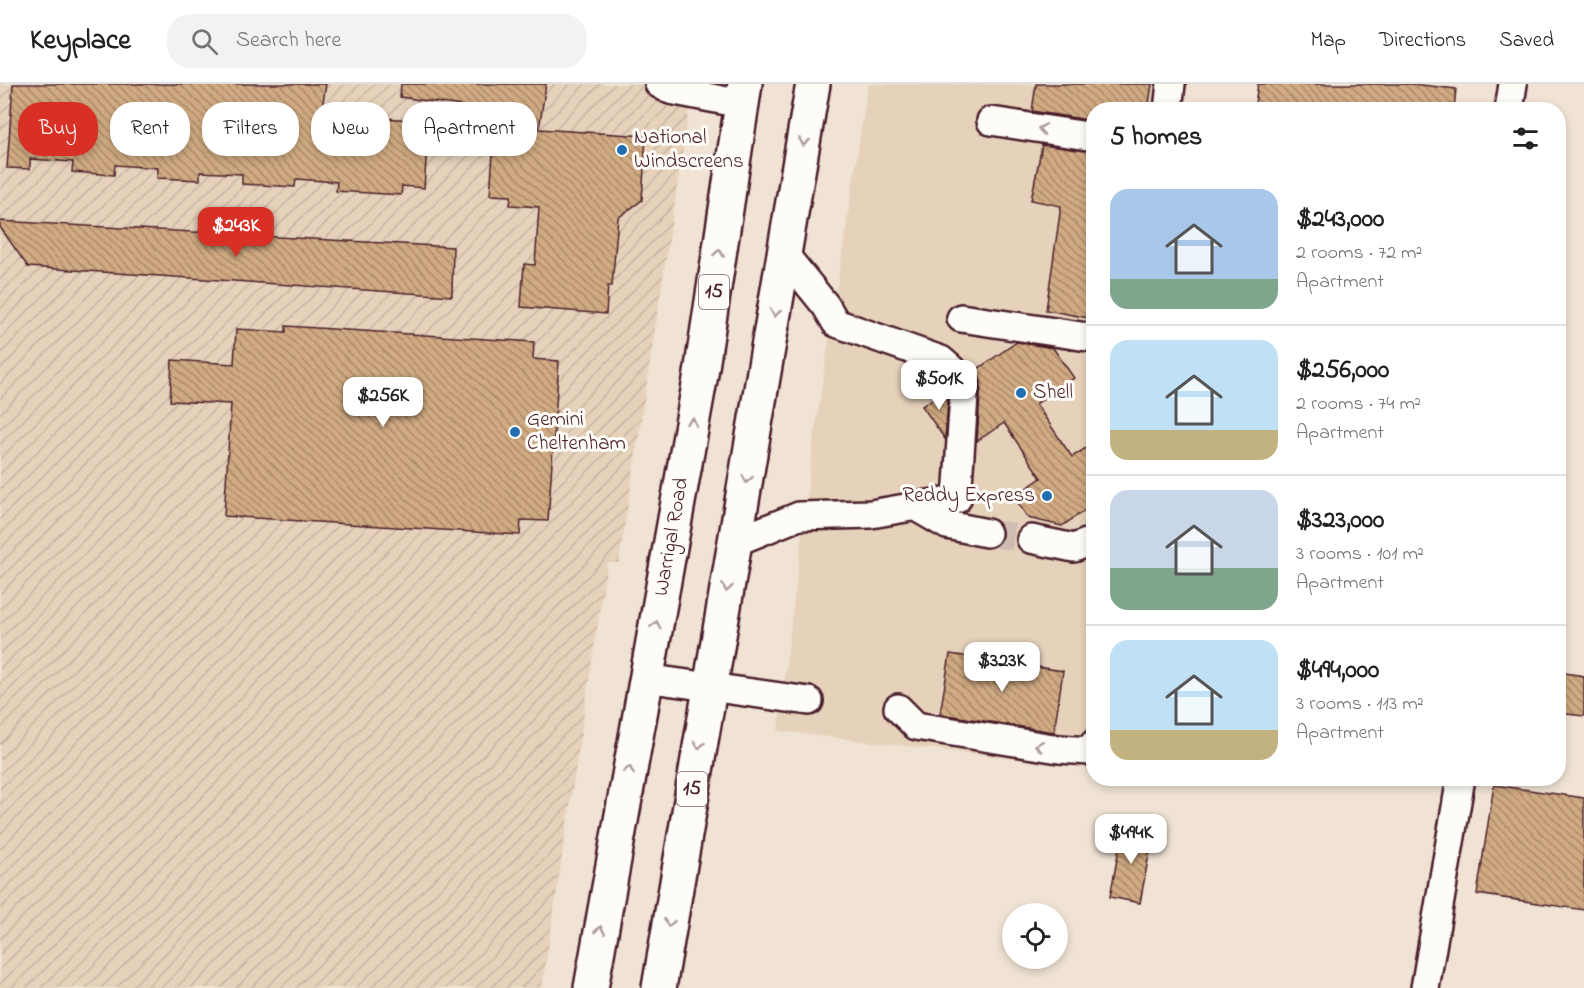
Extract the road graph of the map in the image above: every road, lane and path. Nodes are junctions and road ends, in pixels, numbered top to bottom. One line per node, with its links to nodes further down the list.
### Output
1 (659, 84): 5 (lane)
2 (813, 84): 10 (highway, 15, one-way to 10)
3 (1171, 84): 6 (lane)
4 (1513, 84): 7 (lane)
5 (744, 94): 18 (highway, Warrigal Road / 15, one-way to 5)
6 (1169, 102)
7 (1510, 102)
8 (992, 121): 9 (lane, one-way to 8)
9 (1086, 136)
10 (785, 255): 13 (lane); 16 (highway, 15, one-way to 16)
11 (961, 318): 12 (lane)
12 (1086, 337)
13 (916, 507): 14 (lane); 16 (lane)
14 (987, 533)
15 (1031, 539): 17 (lane)
16 (735, 543): 19 (highway, 15, one-way to 19)
17 (1086, 543)
18 (645, 678): 19 (lane); 24 (highway, Warrigal Road / 15, one-way to 18)
19 (710, 688): 20 (lane); 25 (highway, 15, one-way to 25)
20 (809, 701)
21 (898, 708): 22 (lane, one-way to 21)
22 (1086, 749)
23 (1460, 786): 26 (lane)
24 (591, 988)
25 (659, 988)
26 (1425, 988)

